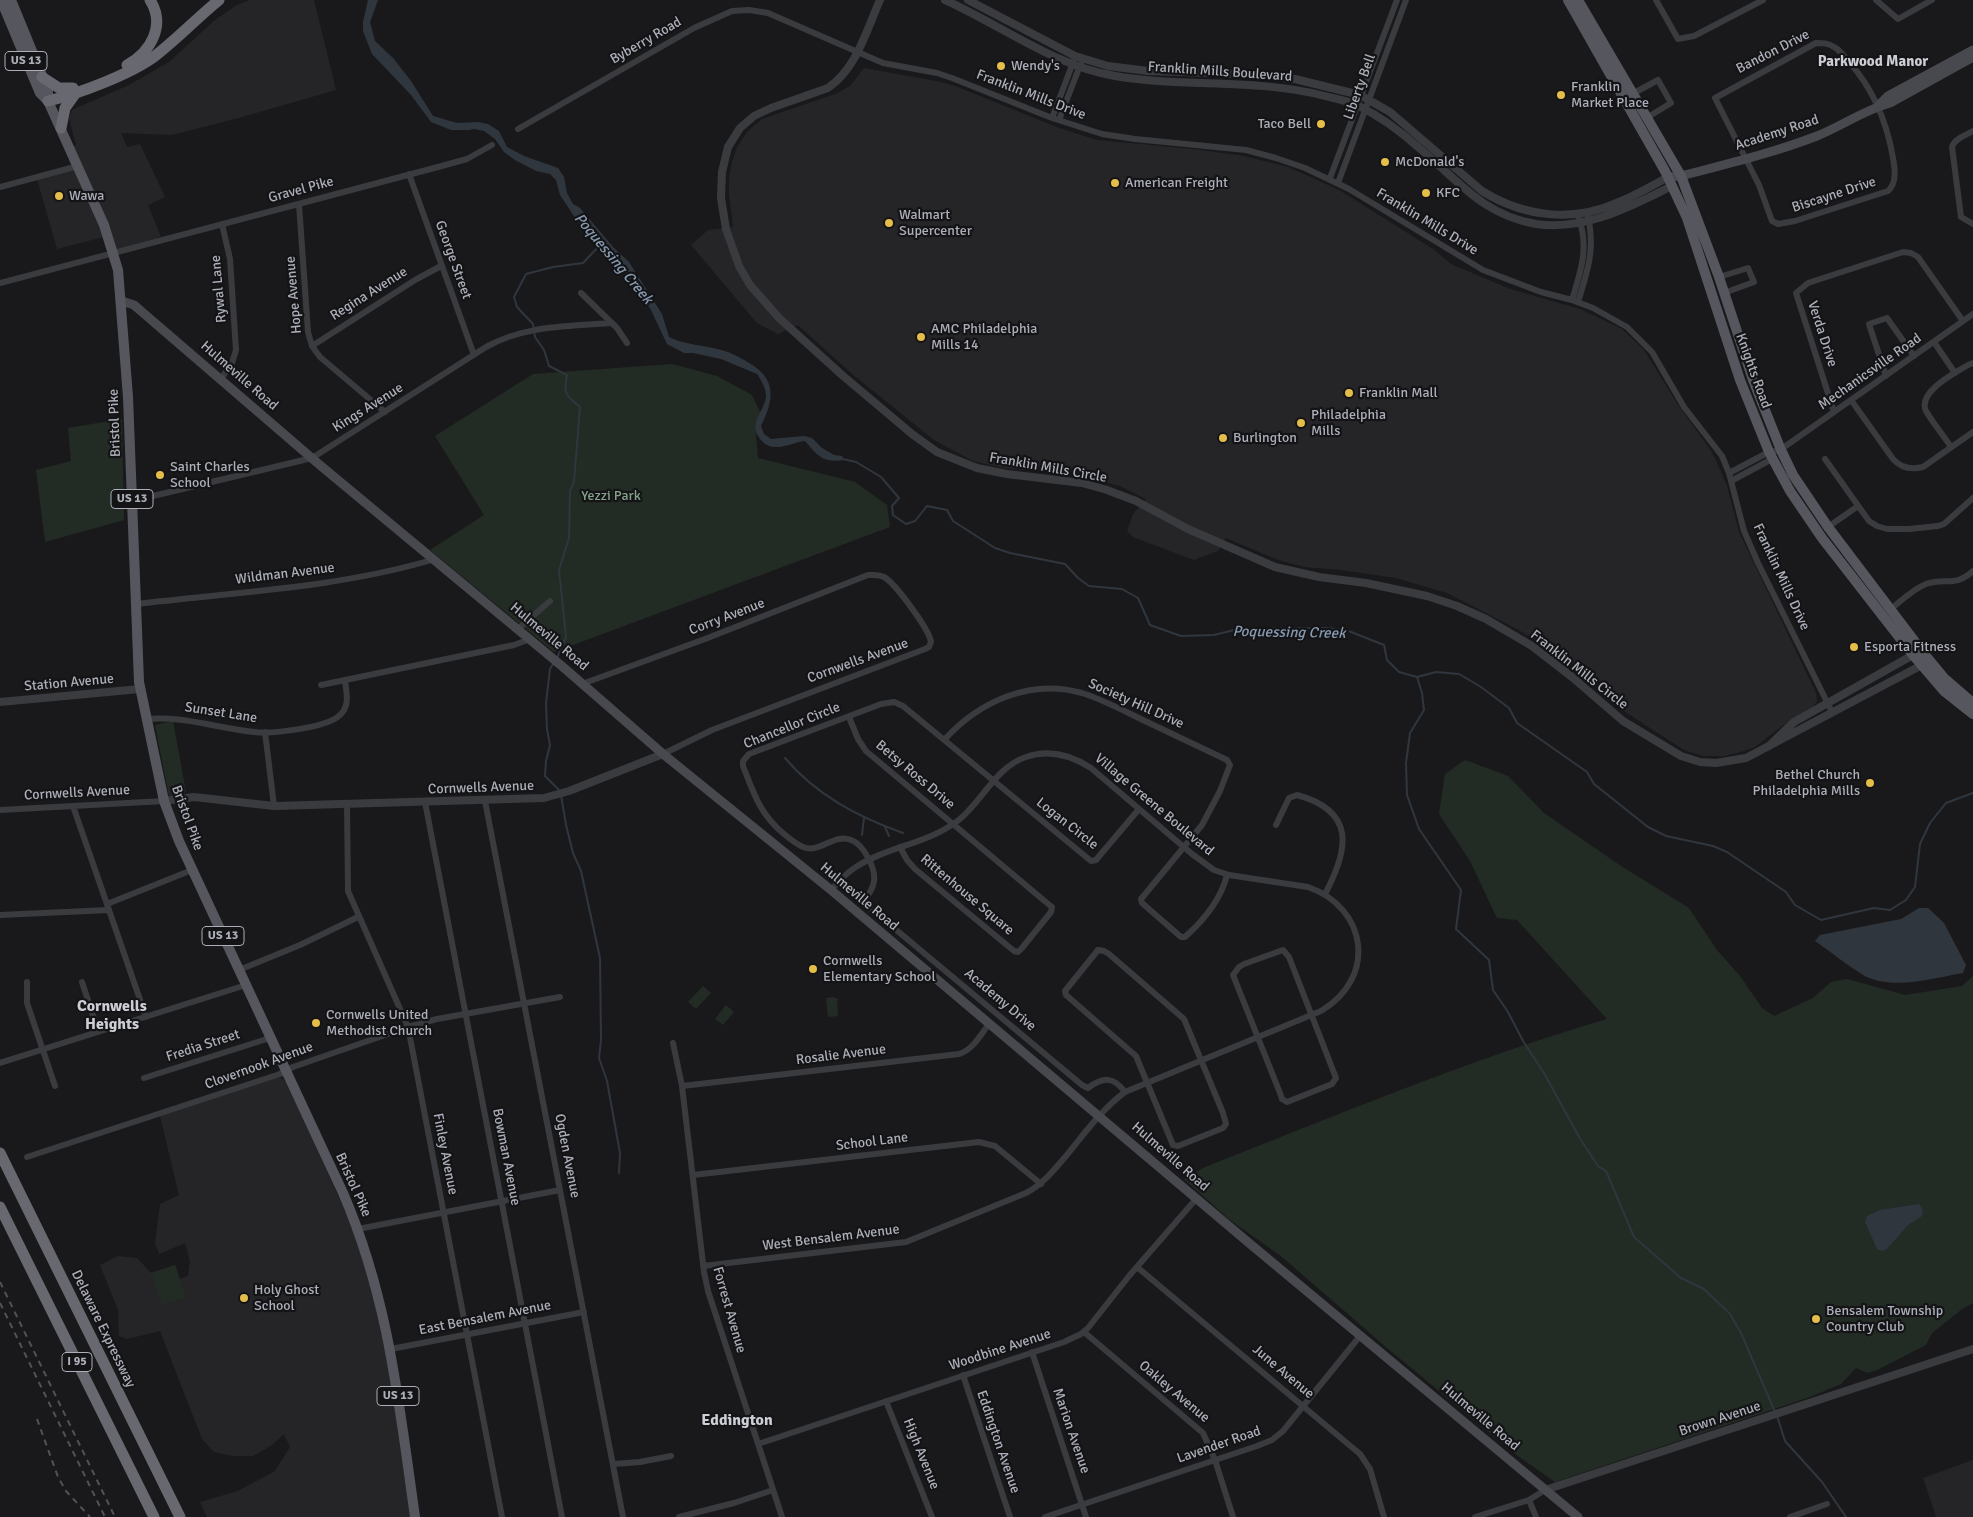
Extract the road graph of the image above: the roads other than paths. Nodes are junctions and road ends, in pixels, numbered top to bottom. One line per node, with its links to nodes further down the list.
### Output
1 (1, 0): 31 (main road, Bristol Pike / US 13)
2 (11, 0): 25 (main road, Bristol Pike / US 13)
3 (150, 0): 26 (highway)
4 (219, 0): 18 (highway)
5 (224, 0): 18 (highway)
6 (875, 0): 19 (street)
7 (880, 0): 19 (street)
8 (945, 0): 24 (street, Franklin Mills Boulevard)
9 (968, 0): 24 (street, Franklin Mills Boulevard)
10 (1397, 0): 28 (street, Liberty Bell)
11 (1406, 0): 30 (street, Liberty Bell)
12 (1568, 0): 46 (main road, Knights Road)
13 (1578, 0): 27 (main road, Knights Road)
14 (1656, 0): 15 (street)
15 (1763, 0)
16 (1876, 0): 17 (street)
17 (1932, 0)
18 (208, 8): 26 (highway)
19 (875, 12): 22 (street)
20 (794, 24): 22 (street, Franklin Mills Drive); 38 (street, Byberry Road)
21 (1973, 50): 33 (main road, Academy Road)
22 (858, 52): 36 (street, Franklin Mills Drive); 117 (street, Franklin Mills Circle)
23 (1973, 57): 33 (main road, Academy Road)
24 (1077, 62): 28 (street, Franklin Mills Boulevard); 32 (street, Franklin Mills Boulevard); 36 (street)
25 (42, 77): 26 (highway); 31 (main road, Bristol Pike / US 13)
26 (74, 90): 31 (highway); 37 (highway)
27 (1634, 93): 35 (main road, Knights Road); 35 (street)
28 (1360, 95): 30 (street, Franklin Mills Boulevard); 32 (street, Liberty Bell)
29 (1716, 97): 33 (street, Bandon Drive); 41 (street, Biscayne Drive)
30 (1368, 100): 34 (street, Liberty Bell); 51 (street, Franklin Mills Boulevard)
31 (48, 101): 37 (main road, Bristol Pike / US 13)
32 (1357, 105): 34 (street, Franklin Mills Boulevard); 45 (street, Liberty Bell)
33 (1878, 106): 41 (main road, Academy Road); 49 (street, Bandon Drive)
34 (1365, 109): 47 (street, Liberty Bell); 53 (street, Franklin Mills Boulevard)
35 (1648, 117): 44 (main road, Knights Road)
36 (1056, 119): 45 (street, Franklin Mills Drive)
37 (60, 128): 42 (main road, Bristol Pike / US 13)
38 (518, 129)
39 (1973, 131): 55 (street)
40 (492, 145): 43 (street, Gravel Pike)
41 (1746, 159): 44 (main road, Academy Road); 49 (street, Biscayne Drive)
42 (78, 166): 48 (street); 56 (main road, Bristol Pike / US 13)
43 (409, 174): 50 (street, Gravel Pike); 57 (street, George Street)
44 (1681, 176): 46 (main road, Academy Road); 58 (main road, Knights Road)
45 (1330, 178): 47 (street, Franklin Mills Drive)
46 (1670, 182): 52 (street, Franklin Mills Boulevard); 62 (main road, Knights Road)
47 (1338, 183): 64 (street, Franklin Mills Drive)
48 (0, 187)
49 (1891, 189)
50 (299, 204): 54 (street, Gravel Pike); 70 (street, Hope Avenue)
51 (1577, 215): 52 (street, Franklin Mills Boulevard); 53 (street)
52 (1588, 217): 53 (street, Franklin Mills Boulevard); 64 (street)
53 (1580, 223): 64 (street)
54 (222, 224): 56 (street, Gravel Pike); 76 (street, Rywal Lane)
55 (1973, 224)
56 (114, 254): 59 (street, Gravel Pike); 63 (main road, Bristol Pike / US 13)
57 (441, 266): 70 (street, Regina Avenue); 71 (street, George Street)
58 (1720, 277): 61 (main road, Knights Road); 61 (street)
59 (0, 283)
60 (581, 293): 67 (street)
61 (1724, 293): 62 (main road); 82 (main road, Knights Road)
62 (1713, 296): 83 (main road, Knights Road)
63 (122, 301): 76 (main road, Hulmeville Road); 89 (main road, Bristol Pike / US 13)
64 (1575, 301): 86 (street, Franklin Mills Drive)
65 (1973, 314): 66 (street, Mechanicsville Road)
66 (1963, 321): 68 (street, Mechanicsville Road); 79 (street, Verda Drive)
67 (610, 323): 69 (street); 71 (street, Kings Avenue)
68 (1934, 342): 72 (street, Mechanicsville Road); 74 (street)
69 (627, 343)
70 (312, 346): 78 (street, Hope Avenue)
71 (474, 355): 78 (street, Kings Avenue)
72 (1914, 356): 75 (street, Mechanicsville Road); 75 (street)
73 (1973, 363): 74 (street)
74 (1955, 373): 81 (street)
75 (1886, 376): 77 (street, Mechanicsville Road)
76 (221, 379): 84 (main road, Hulmeville Road)
77 (1851, 400): 79 (street, Mechanicsville Road); 81 (street)
78 (385, 412): 84 (street, Kings Avenue)
79 (1834, 412): 82 (street, Mechanicsville Road)
80 (1973, 432): 81 (street)
81 (1951, 447)
82 (1780, 450): 83 (street, Mechanicsville Road); 92 (main road, Knights Road)
83 (1771, 456): 86 (street); 87 (street); 93 (main road, Knights Road)
84 (312, 458): 89 (street, Kings Avenue); 94 (main road, Hulmeville Road)
85 (1825, 459): 90 (street)
86 (1729, 473): 87 (street, Franklin Mills Drive)
87 (1731, 481): 109 (street, Franklin Mills Drive)
88 (1970, 500): 90 (street); 91 (street)
89 (132, 501): 97 (main road, Bristol Pike / US 13)
90 (1858, 506): 92 (street)
91 (1973, 509)
92 (1830, 529): 93 (main road); 98 (main road, Knights Road)
93 (1823, 539): 102 (main road, Knights Road)
94 (435, 559): 97 (street, Wildman Avenue); 99 (main road, Hulmeville Road)
95 (1973, 571): 98 (street)
96 (550, 601): 99 (street)
97 (136, 604): 107 (main road, Bristol Pike / US 13)
98 (1891, 609): 103 (main road, Knights Road)
99 (518, 629): 100 (main road, Hulmeville Road)
100 (530, 639): 104 (street); 105 (main road, Hulmeville Road)
101 (931, 642): 105 (street, Corry Avenue); 118 (street, Cornwells Avenue)
102 (1913, 655): 103 (main road, Knights Road); 109 (street, Franklin Mills Circle)
103 (1923, 660): 110 (main road, Knights Road); 111 (street, Franklin Mills Circle); 112 (main road, Knights Road)
104 (344, 680): 106 (street); 115 (street, Sunset Lane)
105 (582, 684): 118 (main road, Hulmeville Road)
106 (320, 685)
107 (140, 689): 108 (street, Station Avenue); 114 (main road, Bristol Pike / US 13)
108 (0, 702)
109 (1827, 703): 111 (street, Franklin Mills Drive); 117 (street, Franklin Mills Circle)
110 (1973, 703)
111 (1832, 712): 117 (street, Franklin Mills Circle)
112 (1973, 714)
113 (849, 717): 116 (street, Chancellor Circle); 128 (street, Betsy Ross Drive); 132 (street, Chancellor Circle)
114 (147, 720): 115 (street, Sunset Lane); 121 (main road, Bristol Pike / US 13)
115 (266, 732): 125 (street)
116 (944, 739): 119 (street, Chancellor Circle); 131 (street, Society Hill Drive)
117 (1768, 746)
118 (663, 754): 120 (street, Cornwells Avenue); 135 (main road, Hulmeville Road)
119 (994, 781): 126 (street, Village Greene Boulevard); 126 (street, Logan Circle); 128 (street, Village Greene Boulevard)
120 (486, 800): 122 (street, Cornwells Avenue); 146 (street, Ogden Avenue)
121 (164, 802): 124 (street, Cornwells Avenue); 125 (street, Cornwells Avenue); 133 (main road, Bristol Pike / US 13)
122 (425, 802): 123 (street, Cornwells Avenue); 147 (street, Bowman Avenue)
123 (347, 804): 125 (street, Cornwells Avenue); 140 (street, Finley Avenue)
124 (73, 806): 127 (street, Cornwells Avenue); 138 (street)
125 (274, 806)
126 (1139, 809): 131 (street, Village Greene Boulevard)
127 (0, 810)
128 (953, 824): 130 (street, Village Greene Boulevard); 130 (street, Rittenhouse Square)
129 (1276, 824): 136 (street)
130 (900, 847): 132 (street, Village Greene Boulevard)
131 (1184, 847): 134 (street, Village Greene Boulevard); 134 (street)
132 (868, 860): 135 (street, Village Greene Boulevard); 137 (street, Chancellor Circle)
133 (192, 870): 138 (street); 141 (main road, Bristol Pike / US 13)
134 (1227, 875): 136 (street, Village Greene Boulevard)
135 (831, 890): 150 (main road, Hulmeville Road)
136 (1325, 894): 148 (street, Village Greene Boulevard)
137 (864, 902): 164 (street, Academy Drive)
138 (108, 907): 139 (street); 149 (street)
139 (0, 915)
140 (358, 917): 141 (street); 151 (street, Finley Avenue)
141 (239, 970): 144 (main road, Bristol Pike / US 13)
142 (27, 982): 156 (street)
143 (82, 982): 152 (street)
144 (246, 985): 149 (street); 154 (main road, Bristol Pike / US 13)
145 (560, 996): 146 (street, Clovernook Avenue)
146 (524, 1002): 147 (street, Clovernook Avenue); 172 (street, Ogden Avenue)
147 (466, 1014): 151 (street, Clovernook Avenue); 174 (street, Bowman Avenue)
148 (1312, 1015): 153 (street, Village Greene Boulevard); 153 (street); 153 (street)
149 (146, 1017): 152 (street)
150 (989, 1024): 163 (street, Rosalie Avenue); 165 (main road, Hulmeville Road)
151 (408, 1027): 159 (street, Clovernook Avenue); 176 (street, Finley Avenue)
152 (98, 1031): 156 (street)
153 (1257, 1037): 157 (street, Village Greene Boulevard)
154 (270, 1038): 159 (main road, Bristol Pike / US 13); 160 (street, Fredia Street)
155 (673, 1043): 163 (street, Forrest Avenue)
156 (42, 1050): 158 (street); 162 (street)
157 (1202, 1059): 161 (street, Village Greene Boulevard); 161 (street); 161 (street)
158 (0, 1063)
159 (286, 1071): 167 (street, Clovernook Avenue); 177 (main road, Bristol Pike / US 13)
160 (144, 1078)
161 (1147, 1082): 164 (street, Village Greene Boulevard)
162 (55, 1086)
163 (682, 1086): 170 (street, Forrest Avenue)
164 (1125, 1092): 165 (street, Village Greene Boulevard)
165 (1100, 1116): 171 (street, West Bensalem Avenue); 173 (main road, Hulmeville Road)
166 (0, 1153): 169 (highway, Delaware Expressway / I 95)
167 (27, 1158)
168 (0, 1160): 169 (highway)
169 (11, 1175): 201 (highway, Delaware Expressway / I 95)
170 (693, 1175): 171 (street, School Lane); 178 (street, Forrest Avenue)
171 (1041, 1184): 178 (street, West Bensalem Avenue)
172 (560, 1190): 174 (street); 180 (street, Ogden Avenue)
173 (1196, 1198): 179 (street, Woodbine Avenue); 184 (main road, Hulmeville Road)
174 (501, 1201): 176 (street); 181 (street, Bowman Avenue)
175 (0, 1207): 200 (highway, I 95)
176 (444, 1213): 177 (street); 183 (street, Finley Avenue)
177 (358, 1229): 185 (main road, Bristol Pike / US 13)
178 (703, 1266): 191 (street, Forrest Avenue)
179 (1137, 1267): 182 (street, Woodbine Avenue); 190 (street, June Avenue)
180 (584, 1312): 181 (street, East Bensalem Avenue); 194 (street, Ogden Avenue)
181 (525, 1324): 183 (street, East Bensalem Avenue); 204 (street, Bowman Avenue)
182 (1084, 1332): 187 (street, Woodbine Avenue); 193 (street, Oakley Avenue)
183 (467, 1334): 185 (street, East Bensalem Avenue); 203 (street, Finley Avenue)
184 (1360, 1336): 190 (street, Lavender Road); 196 (main road, Hulmeville Road)
185 (391, 1349): 202 (main road, Bristol Pike / US 13)
186 (1973, 1349): 196 (street, Brown Avenue)
187 (1032, 1352): 188 (street, Woodbine Avenue); 198 (street, Marion Avenue)
188 (963, 1375): 189 (street, Woodbine Avenue); 209 (street, Eddington Avenue)
189 (886, 1401): 191 (street, Woodbine Avenue); 208 (street, High Avenue)
190 (1304, 1406): 193 (street, Lavender Road); 213 (street, June Avenue)
191 (758, 1444): 195 (street, Forrest Avenue)
192 (671, 1456): 194 (street)
193 (1215, 1460): 198 (street, Lavender Road); 212 (street, Oakley Avenue)
194 (614, 1464): 205 (street, Ogden Avenue)
195 (774, 1490): 206 (street); 207 (street, Forrest Avenue)
196 (1545, 1490): 197 (street, Brown Avenue); 216 (main road, Hulmeville Road)
197 (1529, 1500): 214 (street, Brown Avenue); 215 (street)
198 (1082, 1504): 210 (street, Lavender Road); 211 (street, Marion Avenue)
199 (1826, 1504): 217 (street)
200 (154, 1517)
201 (180, 1517)
202 (415, 1517)
203 (502, 1517)
204 (562, 1517)
205 (623, 1517)
206 (679, 1517)
207 (782, 1517)
208 (932, 1517)
209 (1010, 1517)
210 (1045, 1517)
211 (1086, 1517)
212 (1233, 1517)
213 (1384, 1517)
214 (1475, 1517)
215 (1536, 1517)
216 (1578, 1517)
217 (1790, 1517)

